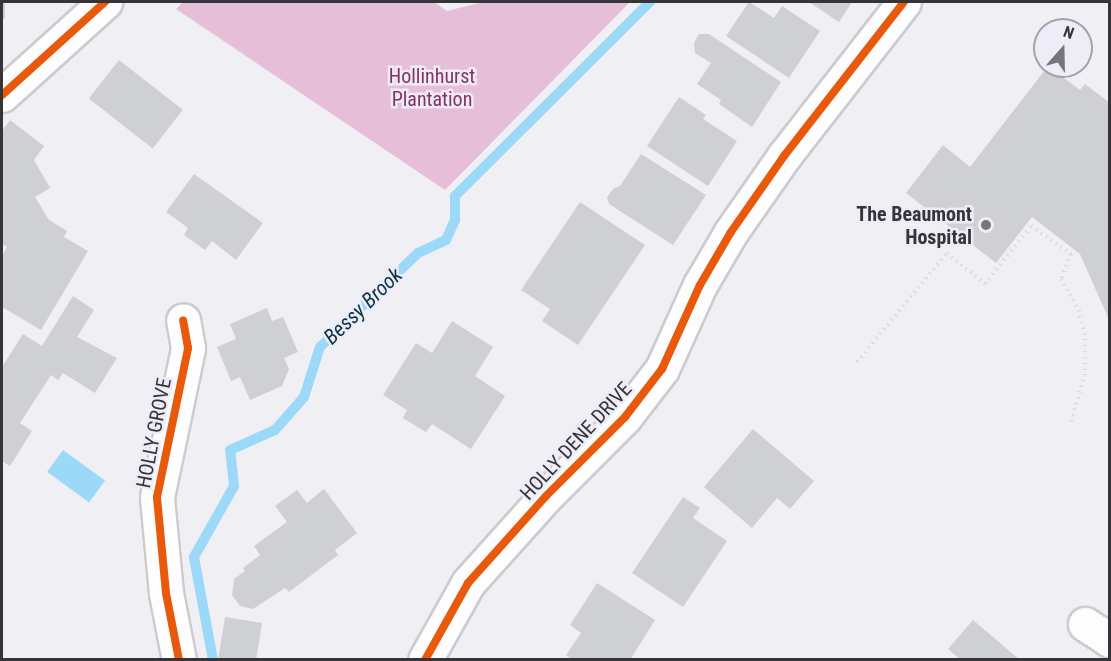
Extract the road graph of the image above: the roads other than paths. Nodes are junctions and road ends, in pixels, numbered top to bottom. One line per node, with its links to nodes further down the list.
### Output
1 (105, 2): 3 (street)
2 (903, 2): 6 (street, HOLLY DENE DRIVE)
3 (2, 95)
4 (182, 312): 5 (street, HOLLY GROVE)
5 (179, 660)
6 (425, 660)

